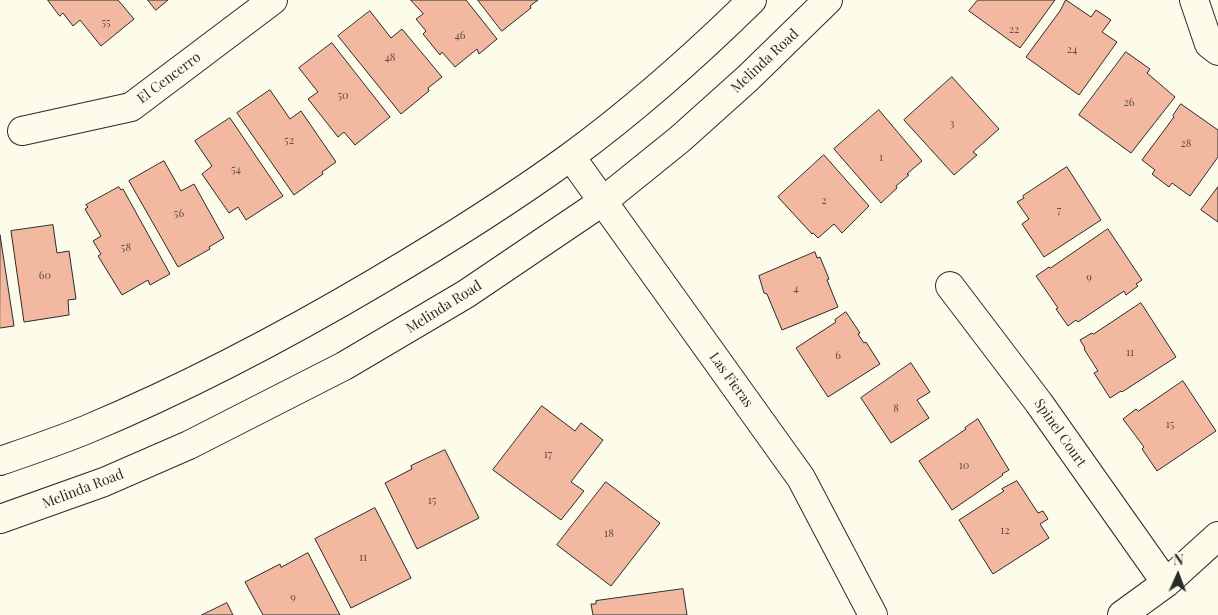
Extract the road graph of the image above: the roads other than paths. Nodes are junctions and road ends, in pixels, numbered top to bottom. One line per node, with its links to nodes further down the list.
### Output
1 (273, 0): 6 (main road, El Cencerro)
2 (752, 0): 7 (main road)
3 (828, 0): 8 (main road, Melinda Road)
4 (1194, 0): 5 (main road)
5 (1218, 51)
6 (22, 131)
7 (570, 157): 8 (main road, Las Fieras); 10 (main road)
8 (602, 202): 11 (main road, Melinda Road); 14 (main road, Las Fieras)
9 (950, 286): 13 (main road, Spinel Court)
10 (0, 461)
11 (0, 519)
12 (1218, 536): 13 (main road)
13 (1166, 583): 15 (main road)
14 (873, 615)
15 (1122, 615)

